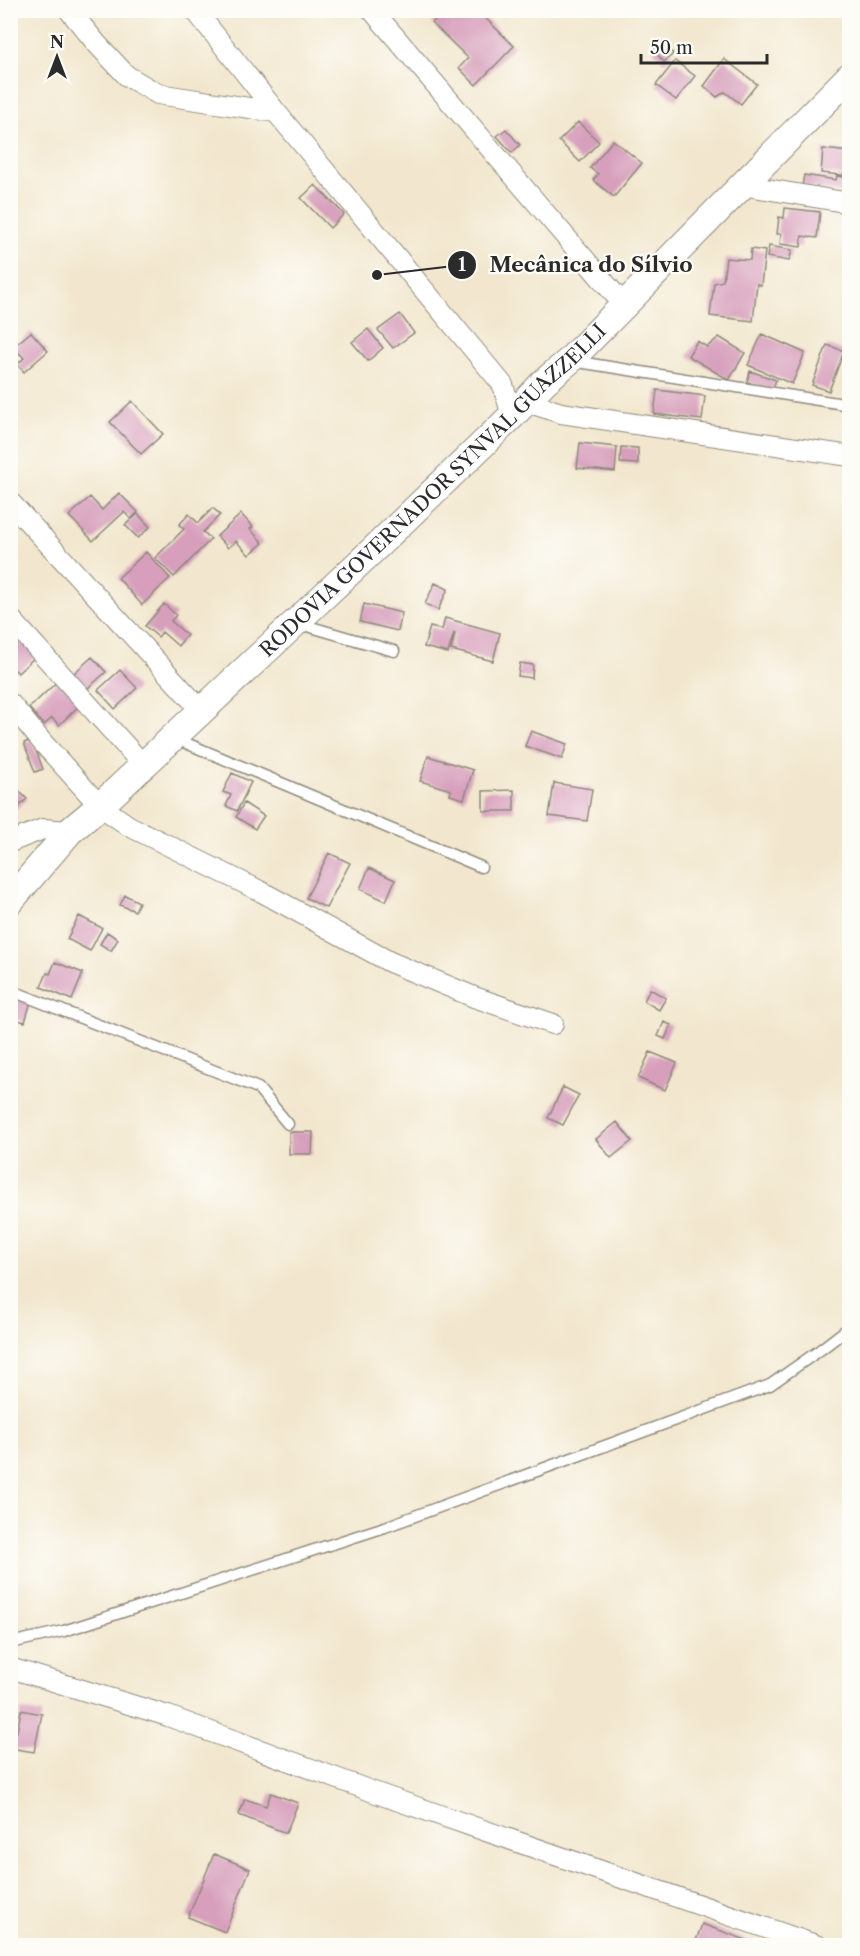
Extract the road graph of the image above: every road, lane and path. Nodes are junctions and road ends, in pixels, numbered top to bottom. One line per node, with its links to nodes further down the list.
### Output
1 (69, 10): 5 (street)
2 (195, 10): 5 (street)
3 (372, 10): 8 (street)
4 (849, 76): 6 (main road, RODOVIA GOVERNADOR SYNVAL GUAZZELLI)
5 (276, 112): 11 (street)
6 (742, 185): 7 (street); 8 (main road, RODOVIA GOVERNADOR SYNVAL GUAZZELLI)
7 (849, 203)
8 (623, 304): 9 (main road, RODOVIA GOVERNADOR SYNVAL GUAZZELLI)
9 (569, 361): 10 (lane); 11 (main road, RODOVIA GOVERNADOR SYNVAL GUAZZELLI)
10 (849, 405)
11 (520, 409): 12 (street); 15 (main road, RODOVIA GOVERNADOR SYNVAL GUAZZELLI)
12 (849, 456)
13 (10, 502): 18 (street)
14 (10, 618): 20 (street)
15 (295, 623): 16 (lane); 18 (main road, RODOVIA GOVERNADOR SYNVAL GUAZZELLI)
16 (394, 651)
17 (10, 703): 21 (street)
18 (201, 710): 19 (main road, RODOVIA GOVERNADOR SYNVAL GUAZZELLI)
19 (172, 738): 20 (main road, RODOVIA GOVERNADOR SYNVAL GUAZZELLI); 24 (lane)
20 (143, 765): 21 (main road, RODOVIA GOVERNADOR SYNVAL GUAZZELLI)
21 (99, 806): 22 (main road, RODOVIA GOVERNADOR SYNVAL GUAZZELLI); 27 (street)
22 (70, 831): 23 (street); 25 (main road, RODOVIA GOVERNADOR SYNVAL GUAZZELLI)
23 (10, 842)
24 (481, 867)
25 (10, 901)
26 (10, 990): 28 (lane)
27 (553, 1024)
28 (288, 1124)
29 (849, 1327): 30 (lane)
30 (10, 1643)
31 (10, 1668): 32 (street)
32 (818, 1946)

